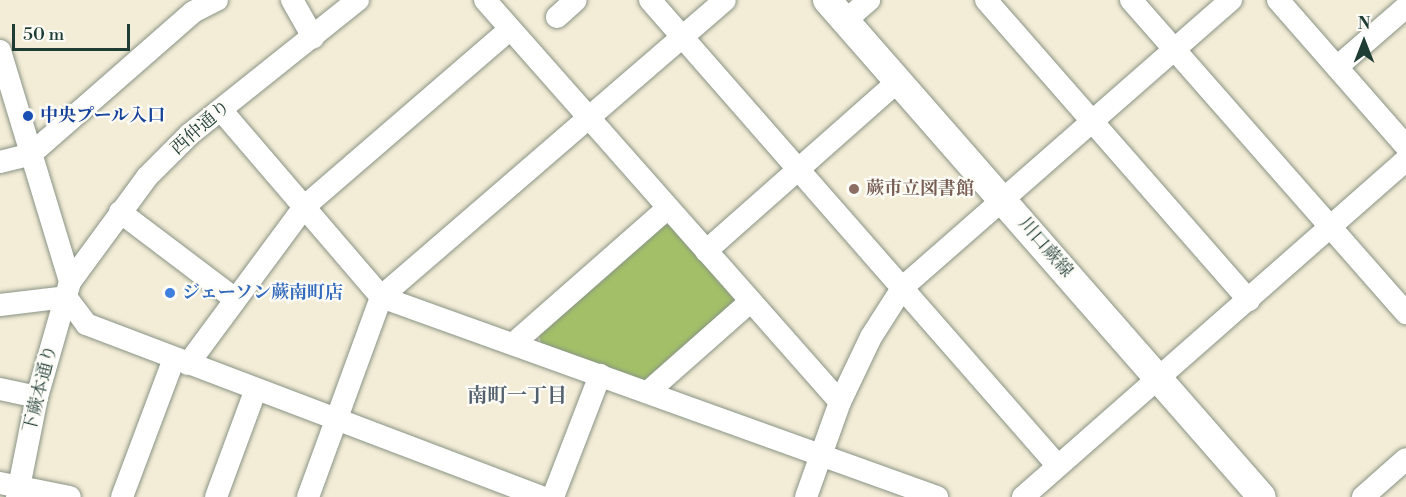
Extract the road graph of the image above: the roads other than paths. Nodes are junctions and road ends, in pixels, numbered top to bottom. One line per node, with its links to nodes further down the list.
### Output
1 (217, 0): 28 (street)
2 (292, 0): 18 (street)
3 (358, 0): 18 (street, 西仲通り)
4 (485, 0): 17 (street)
5 (576, 0): 16 (street)
6 (650, 0): 19 (street)
7 (725, 0): 19 (street)
8 (869, 0): 15 (street)
9 (986, 0): 26 (street)
10 (1131, 0): 20 (street)
11 (1231, 0): 20 (street)
12 (1278, 0): 22 (street)
13 (1399, 0): 14 (street)
14 (1406, 7): 22 (street)
15 (836, 10): 23 (main road, 川口蕨線)
16 (557, 17)
17 (510, 29): 25 (street); 33 (street)
18 (313, 37): 24 (street, 西仲通り)
19 (682, 37): 25 (street); 31 (street)
20 (1174, 49): 26 (street); 36 (street)
21 (0, 51): 28 (street)
22 (1337, 66): 27 (street)
23 (898, 81): 31 (street); 32 (main road, 川口蕨線)
24 (221, 110): 33 (street); 35 (street, 西仲通り)
25 (587, 117): 34 (street); 40 (street)
26 (1092, 121): 32 (street); 42 (street)
27 (1406, 146)
28 (31, 153): 30 (street); 39 (street)
29 (1406, 160): 36 (street)
30 (0, 162)
31 (799, 170): 37 (street); 38 (street)
32 (1003, 201): 38 (street); 49 (main road, 川口蕨線)
33 (304, 207): 40 (street); 41 (street)
34 (668, 208): 37 (street); 46 (street)
35 (120, 212): 39 (street, 西仲通り); 41 (street)
36 (1331, 227): 42 (street); 45 (street)
37 (706, 251): 43 (street)
38 (903, 287): 54 (street); 58 (street)
39 (68, 290): 44 (street); 47 (street); 53 (street, 下蕨本通り)
40 (381, 297): 46 (street); 55 (street)
41 (235, 298): 47 (street)
42 (1249, 300): 49 (street)
43 (751, 301): 52 (street); 54 (street)
44 (0, 305)
45 (1406, 313)
46 (513, 344): 48 (street)
47 (181, 362): 51 (street); 61 (street)
48 (600, 375): 52 (street); 65 (street)
49 (1160, 379): 58 (street); 69 (main road, 川口蕨線)
50 (0, 389): 53 (street)
51 (256, 389): 55 (street); 62 (street)
52 (648, 392): 56 (street)
53 (37, 397): 59 (street, 下蕨本通り)
54 (840, 402): 56 (street)
55 (337, 420): 63 (street); 64 (street)
56 (822, 454): 66 (street); 67 (street)
57 (1406, 459): 70 (street)
58 (1058, 466): 68 (street)
59 (12, 488): 60 (street)
60 (70, 497)
61 (122, 497)
62 (216, 497)
63 (308, 497)
64 (542, 497)
65 (553, 497)
66 (806, 497)
67 (937, 497)
68 (1023, 497)
69 (1262, 497)
70 (1363, 497)

